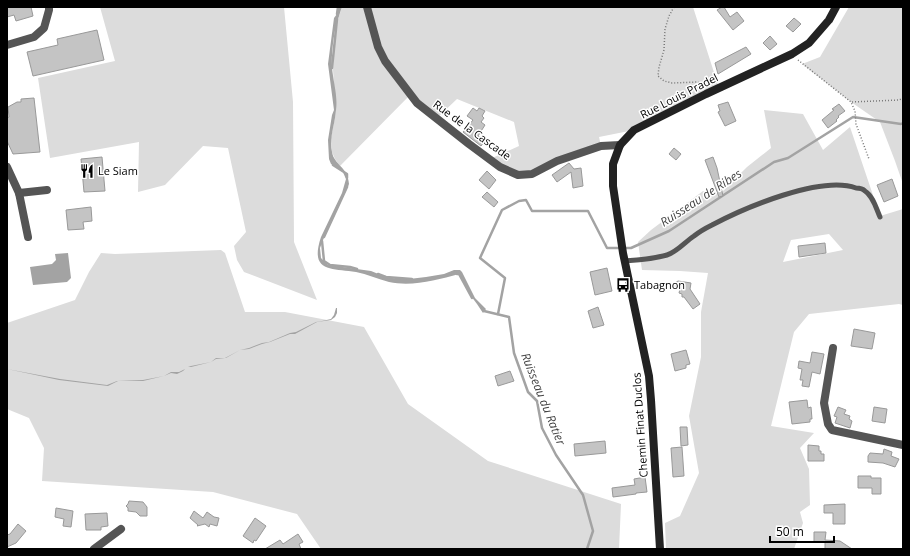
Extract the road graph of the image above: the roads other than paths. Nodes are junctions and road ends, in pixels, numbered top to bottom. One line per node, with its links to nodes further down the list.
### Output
1 (49, 7): 4 (street)
2 (367, 7): 5 (street, Rue de la Cascade)
3 (836, 7): 5 (main road, Rue Louis Pradel)
4 (7, 44)
5 (620, 145): 11 (main road, Rue Louis Pradel)
6 (7, 167): 8 (street)
7 (47, 190): 8 (street)
8 (19, 193): 10 (street)
9 (880, 216): 11 (lane)
10 (28, 237)
11 (624, 257): 16 (main road, Chemin Finat Duclos)
12 (833, 348): 13 (street)
13 (903, 445)
14 (121, 529): 15 (street)
15 (94, 549)
16 (660, 549)

